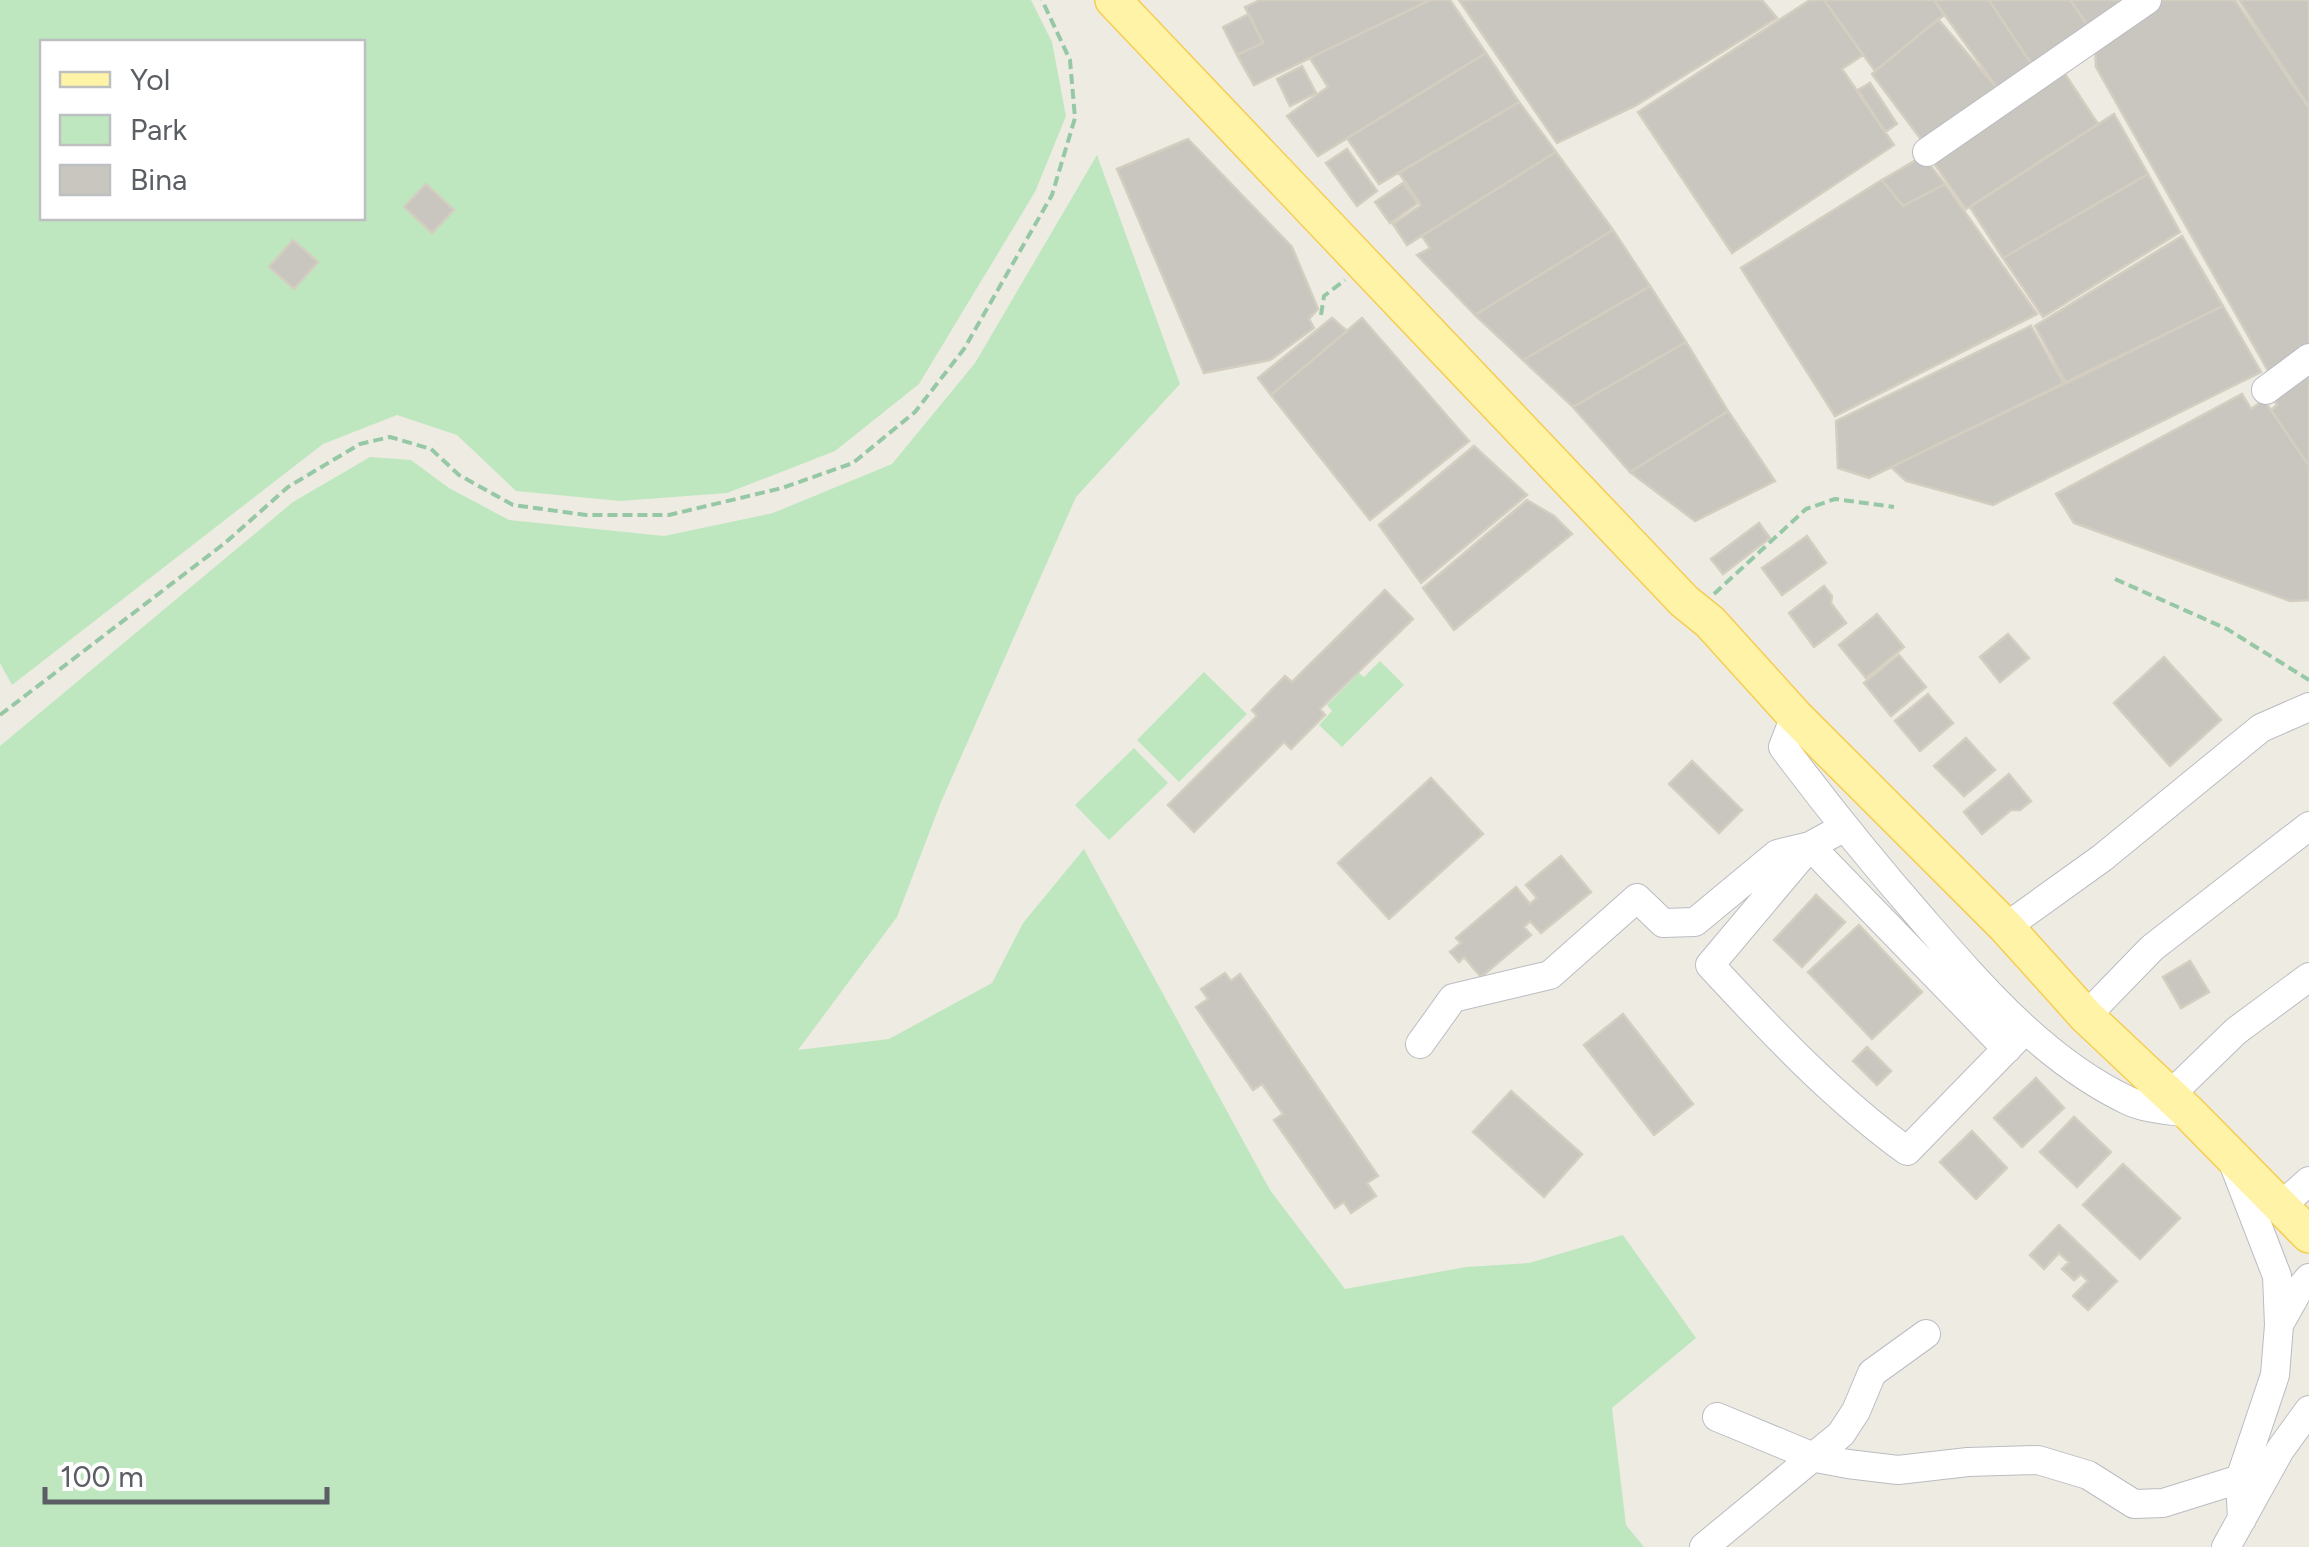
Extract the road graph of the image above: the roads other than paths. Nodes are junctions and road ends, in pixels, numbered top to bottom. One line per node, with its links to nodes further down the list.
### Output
1 (1113, 0): 7 (main road)
2 (2147, 0): 3 (street)
3 (1927, 152)
4 (2309, 358): 5 (street)
5 (2266, 390)
6 (2309, 707): 11 (street)
7 (1795, 716): 9 (street); 11 (main road)
8 (2309, 826): 13 (street)
9 (1844, 828): 10 (street); 14 (street)
10 (1810, 846): 14 (street); 14 (street); 15 (street)
11 (2006, 927): 13 (main road)
12 (2309, 977): 16 (street)
13 (2086, 1016): 16 (main road)
14 (2016, 1040): 16 (street)
15 (1420, 1044)
16 (2179, 1104): 17 (main road)
17 (2230, 1156): 19 (main road); 22 (street)
18 (2309, 1181): 19 (street)
19 (2280, 1207): 20 (main road)
20 (2309, 1235)
21 (2309, 1278): 22 (street)
22 (2280, 1325): 27 (street)
23 (1926, 1334): 26 (street)
24 (2309, 1410): 28 (street)
25 (1716, 1417): 26 (street)
26 (1816, 1458): 27 (street); 29 (street)
27 (2240, 1478): 28 (street)
28 (2242, 1519): 30 (street)
29 (1704, 1547)
30 (2226, 1547)

